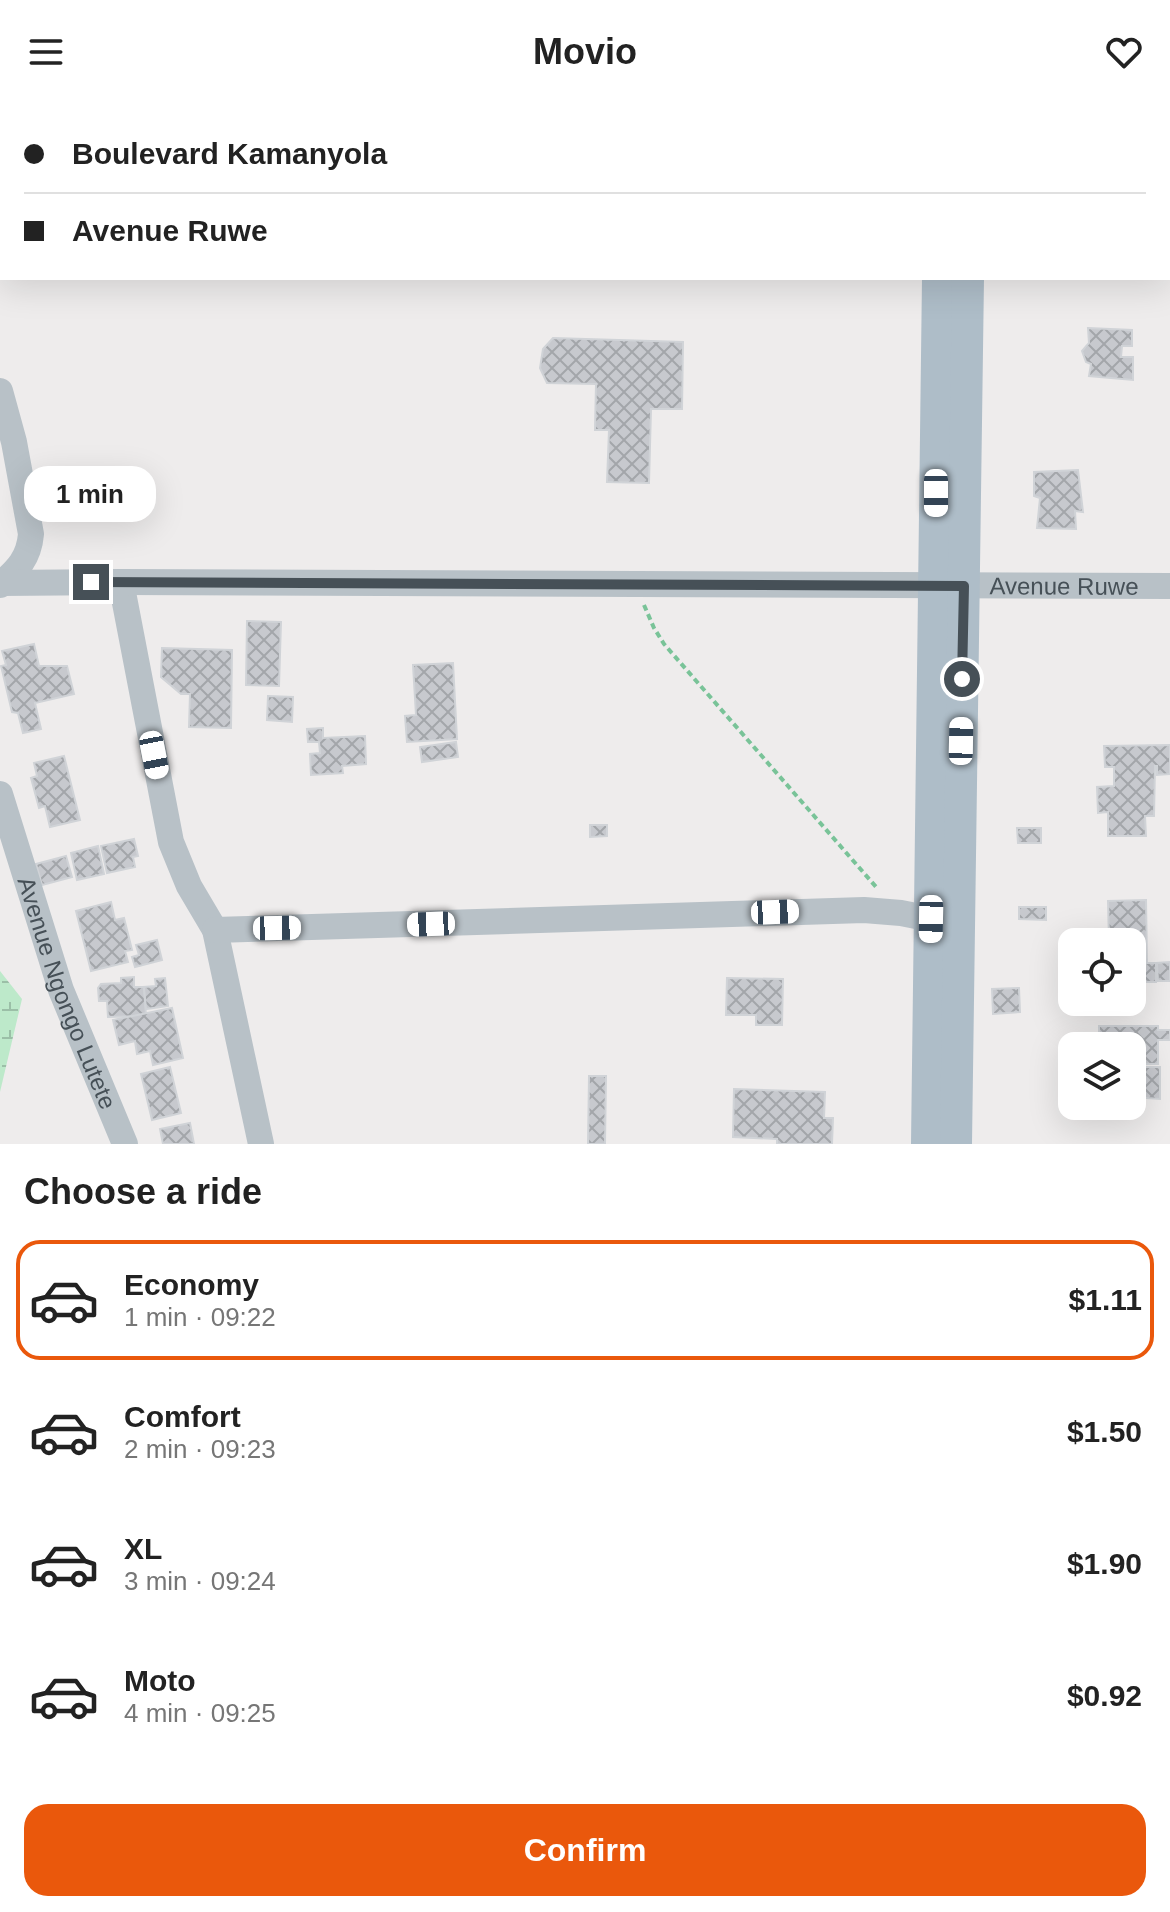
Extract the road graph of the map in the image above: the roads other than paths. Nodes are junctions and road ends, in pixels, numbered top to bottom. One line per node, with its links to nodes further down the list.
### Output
1 (938, 280): 6 (main road)
2 (968, 280): 6 (main road)
3 (0, 391): 5 (street)
4 (121, 582): 5 (street, Avenue Ruwe); 6 (street, Avenue Ruwe); 10 (street)
5 (1, 584)
6 (949, 586): 7 (street, Avenue Ruwe); 9 (main road); 14 (main road)
7 (1170, 586)
8 (0, 794): 11 (street, Avenue Ngongo Lutete)
9 (916, 916): 10 (street); 13 (main road)
10 (215, 930): 12 (street)
11 (125, 1144)
12 (261, 1144)
13 (927, 1144)
14 (956, 1144)

